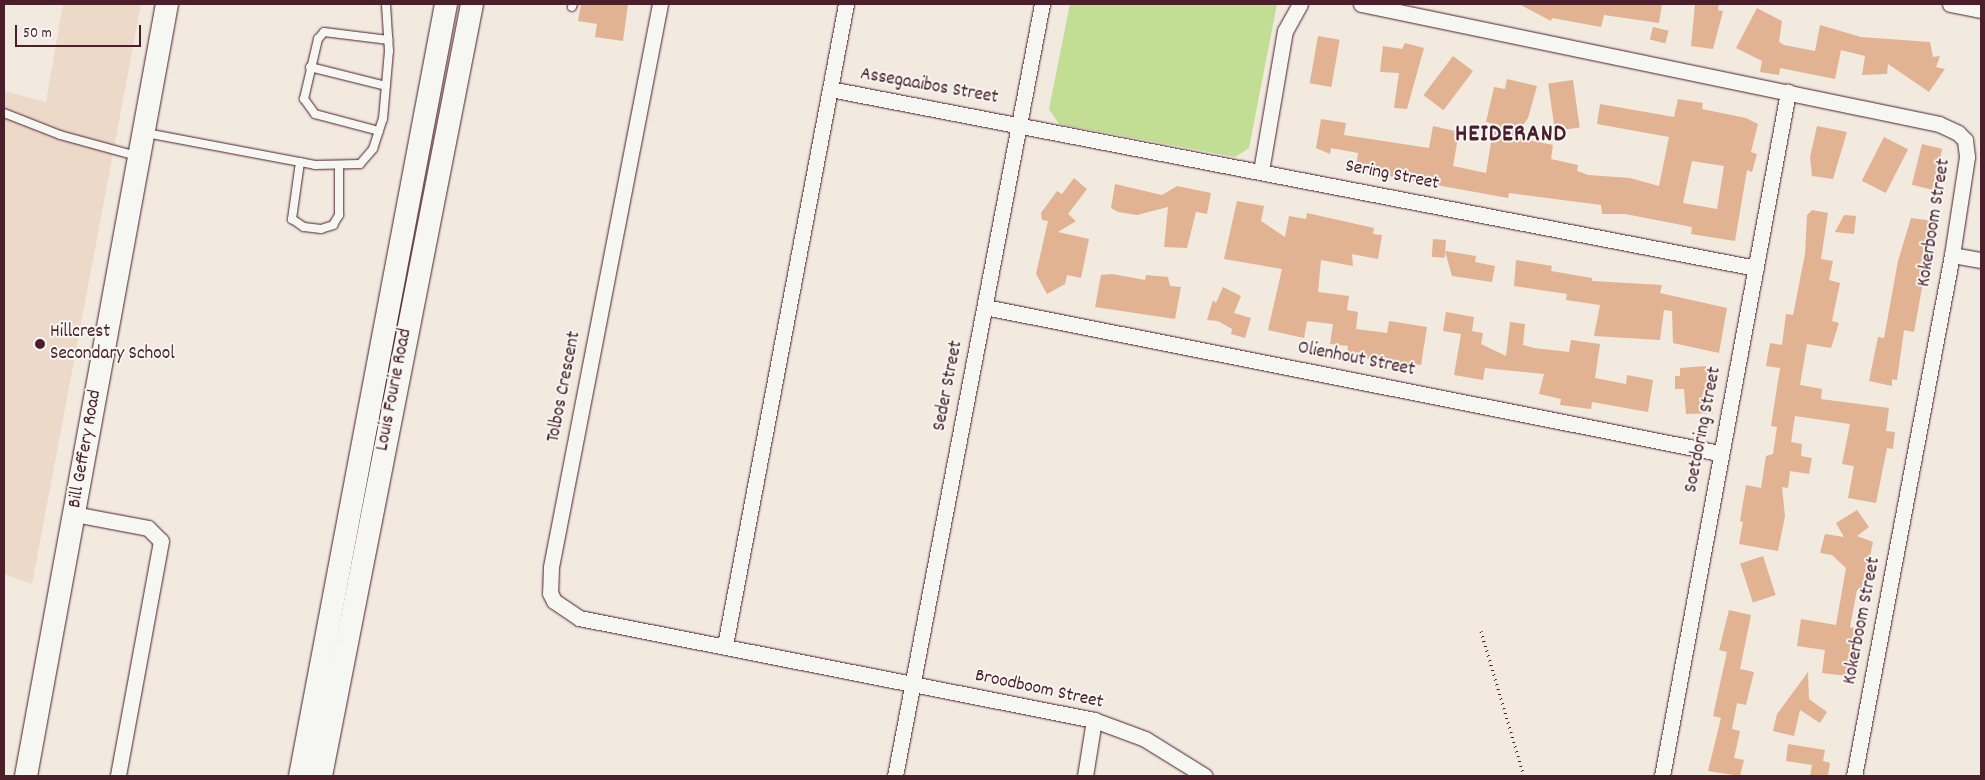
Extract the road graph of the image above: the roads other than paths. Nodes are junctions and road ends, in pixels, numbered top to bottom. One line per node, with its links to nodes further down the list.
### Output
1 (167, 4): 20 (main road, Bill Geffery Road)
2 (386, 4): 12 (lane)
3 (446, 4): 36 (main road, Louis Fourie Road)
4 (472, 4): 37 (main road, Louis Fourie Road)
5 (660, 4): 31 (street, Tolbos Crescent)
6 (846, 4): 15 (street)
7 (1042, 4): 18 (street, Seder Street)
8 (1300, 4): 24 (street)
9 (1361, 4): 16 (street, Kokerboom Street)
10 (1950, 4): 11 (street)
11 (1981, 10)
12 (389, 40): 13 (lane); 14 (lane)
13 (310, 66): 14 (lane); 19 (lane)
14 (386, 86): 19 (lane)
15 (830, 89): 18 (street, Assegaaibos Street); 31 (street)
16 (1788, 92): 25 (street, Kokerboom Street); 27 (street, Soetdoring Street)
17 (4, 113): 21 (lane)
18 (1020, 124): 24 (street, Sering Street); 28 (street, Seder Street)
19 (379, 131): 23 (lane)
20 (144, 133): 21 (main road, Bill Geffery Road); 22 (lane)
21 (139, 157): 30 (main road, Bill Geffery Road)
22 (300, 162): 23 (lane); 23 (lane)
23 (339, 167)
24 (1261, 170): 27 (street, Sering Street)
25 (1952, 255): 26 (street); 42 (street, Kokerboom Street)
26 (1981, 260)
27 (1756, 268): 29 (street, Soetdoring Street)
28 (985, 307): 29 (street, Olienhout Street); 32 (street, Seder Street)
29 (1719, 453): 41 (street, Soetdoring Street)
30 (74, 514): 34 (main road, Bill Geffery Road); 35 (street)
31 (725, 645): 32 (street, Tolbos Crescent)
32 (912, 686): 33 (street, Broodboom Street); 38 (street, Seder Street)
33 (1094, 720): 39 (street); 40 (street, Broodboom Street)
34 (26, 776)
35 (118, 776)
36 (300, 776)
37 (321, 776)
38 (895, 776)
39 (1085, 776)
40 (1204, 776)
41 (1662, 776)
42 (1854, 776)

